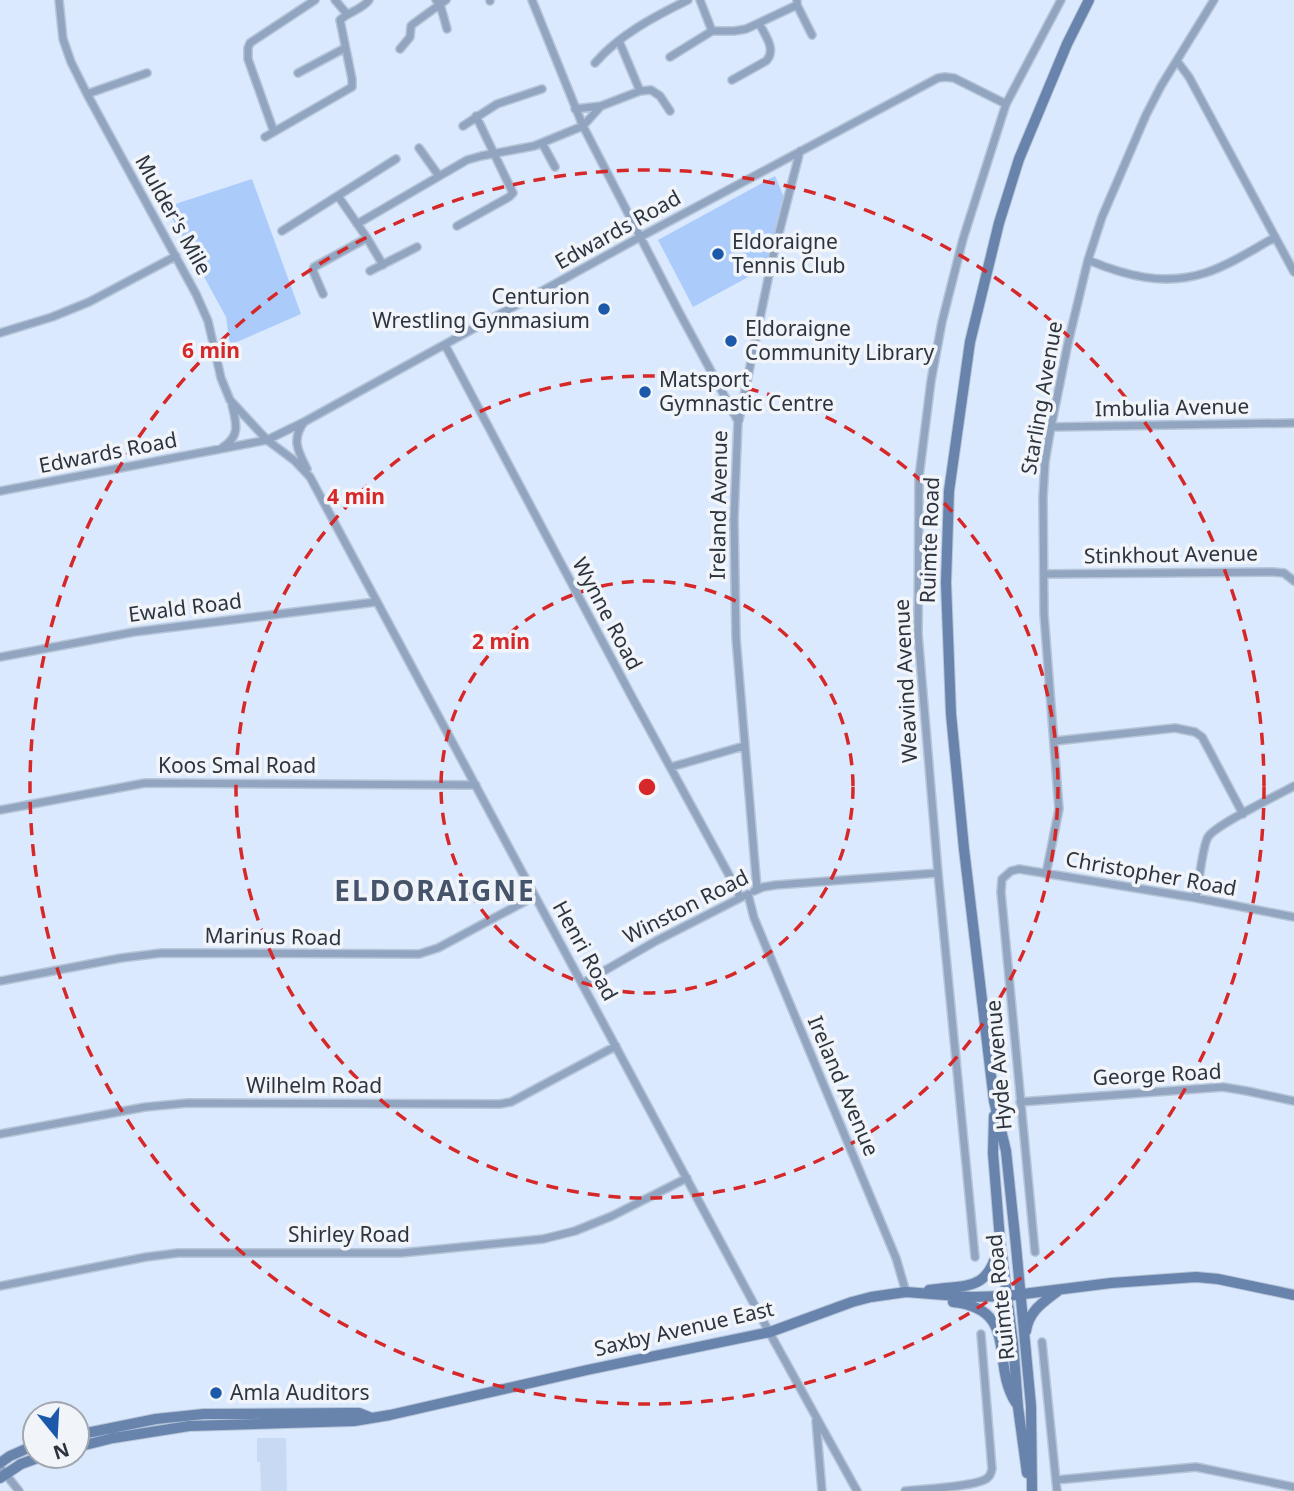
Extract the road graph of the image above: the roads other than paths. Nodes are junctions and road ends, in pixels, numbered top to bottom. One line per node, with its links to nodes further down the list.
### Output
1 (59, 0): 29 (street, Mulder's Mile)
2 (315, 0): 37 (street)
3 (335, 0): 13 (street)
4 (369, 0): 13 (street)
5 (532, 0): 32 (street, Ireland Avenue)
6 (688, 0): 18 (street)
7 (700, 0): 16 (street)
8 (1061, 0): 30 (street, Weavind Avenue)
9 (1086, 0): 94 (main road, Ruimte Road)
10 (1214, 0): 22 (street, Starling Avenue)
11 (441, 1): 15 (street); 20 (street)
12 (797, 3): 14 (street); 17 (street)
13 (347, 14): 19 (street)
14 (759, 23): 16 (street); 26 (street)
15 (447, 29)
16 (712, 31): 21 (street)
17 (812, 35)
18 (619, 41): 23 (street); 28 (street)
19 (345, 48): 25 (street); 37 (street)
20 (400, 49)
21 (670, 57)
22 (1177, 61): 52 (street); 55 (street, Starling Avenue)
23 (595, 63)
24 (147, 74): 29 (street)
25 (298, 74)
26 (732, 80)
27 (542, 89): 34 (street)
28 (640, 91): 31 (street); 33 (street)
29 (87, 94): 54 (street, Mulder's Mile)
30 (1006, 104): 41 (street, Edwards Road); 82 (street, Weavind Avenue)
31 (601, 106): 32 (street); 36 (street)
32 (575, 109): 36 (street, Ireland Avenue)
33 (670, 111)
34 (476, 116): 35 (street); 42 (street)
35 (463, 126)
36 (583, 126): 39 (street); 50 (street, Ireland Avenue)
37 (274, 132): 38 (street)
38 (265, 137)
39 (542, 143): 42 (street); 44 (street)
40 (419, 148): 45 (street)
41 (800, 151): 50 (street, Edwards Road); 63 (street)
42 (494, 153): 45 (street); 48 (street)
43 (396, 159): 46 (street)
44 (555, 167)
45 (439, 176): 47 (street)
46 (338, 196): 47 (street); 49 (street)
47 (357, 224): 51 (street)
48 (457, 226)
49 (282, 231)
50 (640, 237): 61 (street, Edwards Road); 63 (street, Ireland Avenue)
51 (367, 238): 56 (street); 59 (street)
52 (1275, 238): 55 (street); 58 (street)
53 (417, 247): 56 (street)
54 (176, 256): 60 (street); 62 (street, Mulder's Mile)
55 (1088, 260): 66 (street, Starling Avenue)
56 (383, 265): 57 (street)
57 (370, 271)
58 (1294, 272)
59 (323, 294)
60 (0, 333)
61 (445, 345): 64 (street, Edwards Road); 77 (street, Wynne Road)
62 (230, 400): 67 (street, Mulder's Mile); 68 (street)
63 (738, 421): 76 (street, Ireland Avenue)
64 (304, 422): 67 (street, Edwards Road); 69 (street)
65 (1294, 423): 66 (street, Imbulia Avenue)
66 (1051, 427): 71 (street, Starling Avenue)
67 (267, 440): 68 (street, Edwards Road); 69 (street, Henri Road)
68 (216, 450): 70 (street, Edwards Road)
69 (310, 477): 73 (street, Henri Road)
70 (0, 491)
71 (1045, 574): 72 (street, Stinkhout Avenue); 75 (street, Starling Avenue)
72 (1294, 582)
73 (376, 602): 74 (street, Ewald Road); 78 (street, Henri Road)
74 (0, 657)
75 (1055, 741): 81 (street); 83 (street, Starling Avenue)
76 (744, 746): 77 (street); 85 (street, Ireland Avenue)
77 (671, 767): 88 (street, Wynne Road)
78 (476, 785): 80 (street, Koos Smal Road); 87 (street, Henri Road)
79 (1294, 786): 81 (street)
80 (0, 810)
81 (1243, 814): 89 (street)
82 (938, 873): 85 (street, Winston Road); 101 (street, Weavind Avenue)
83 (1046, 874): 84 (street, Christopher Road); 89 (street, Christopher Road)
84 (1005, 876): 95 (street, Hyde Avenue)
85 (757, 890): 86 (street, Winston Road)
86 (748, 894): 88 (street, Winston Road); 104 (street, Ireland Avenue)
87 (535, 896): 91 (street, Marinus Road); 92 (street, Henri Road)
88 (740, 898): 92 (street, Winston Road)
89 (1196, 898): 90 (street, Christopher Road)
90 (1294, 917)
91 (0, 981)
92 (583, 983): 93 (street, Henri Road)
93 (616, 1046): 97 (street, Wilhelm Road); 98 (street, Henri Road)
94 (994, 1101): 99 (main road, Ruimte Road); 105 (main road, Ruimte Road)
95 (1020, 1101): 96 (street, George Road); 100 (street, Hyde Avenue)
96 (1294, 1101)
97 (0, 1134)
98 (687, 1178): 102 (street, Shirley Road); 108 (street, Henri Road)
99 (1000, 1240): 104 (main road); 107 (main road, Ruimte Road)
100 (1034, 1252)
101 (975, 1257)
102 (0, 1286)
103 (1060, 1289): 105 (main road, Saxby Avenue East); 106 (main road, Saxby Avenue East); 111 (main road)
104 (909, 1293): 107 (main road, Saxby Avenue East); 108 (main road, Saxby Avenue East); 112 (main road)
105 (1021, 1295): 107 (main road, Saxby Avenue East); 111 (main road, Ruimte Road)
106 (1294, 1295)
107 (1007, 1296): 112 (main road, Ruimte Road)
108 (770, 1332): 113 (street, Henri Road); 114 (main road, Saxby Avenue East)
109 (981, 1334): 125 (street)
110 (1042, 1342): 120 (street)
111 (1025, 1345): 126 (main road, Ruimte Road)
112 (1018, 1407): 126 (main road, Ruimte Road)
113 (816, 1416): 123 (street); 124 (street, Henri Road)
114 (369, 1418): 115 (main road, Saxby Avenue East); 116 (main road, Saxby Avenue East)
115 (91, 1433)
116 (91, 1444)
117 (21, 1451): 119 (main road)
118 (21, 1464): 119 (main road)
119 (1, 1470): 122 (street)
120 (1056, 1480): 121 (street); 127 (street)
121 (1294, 1487)
122 (19, 1491)
123 (822, 1491)
124 (857, 1491)
125 (905, 1491)
126 (1031, 1491)
127 (1057, 1491)

